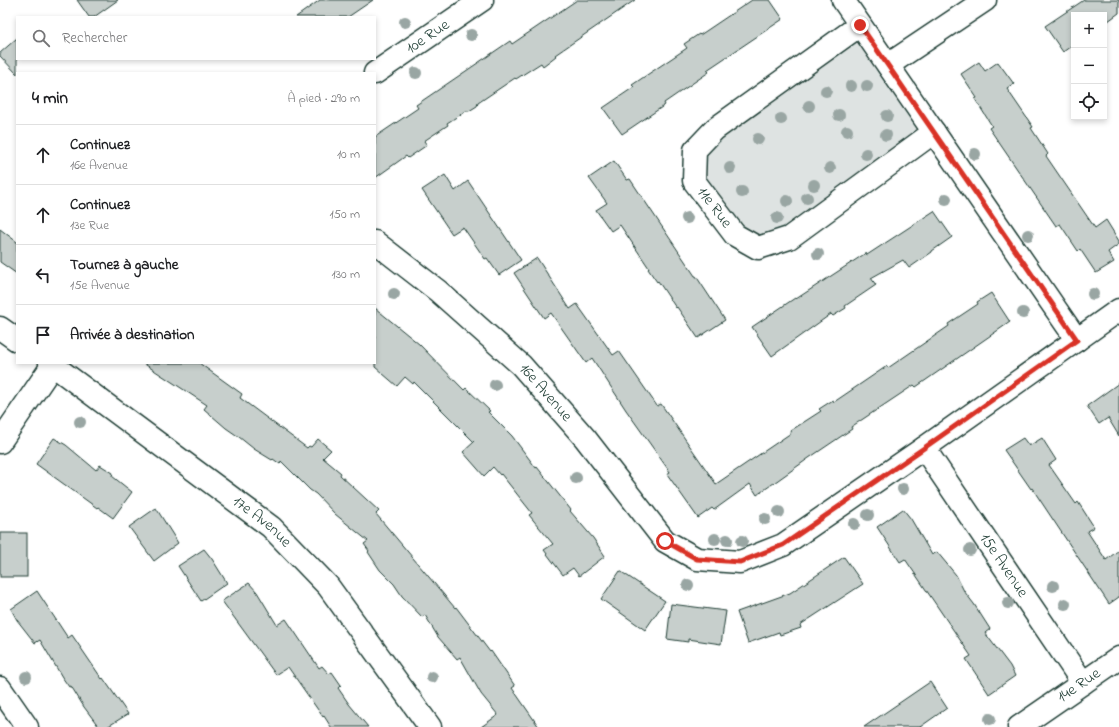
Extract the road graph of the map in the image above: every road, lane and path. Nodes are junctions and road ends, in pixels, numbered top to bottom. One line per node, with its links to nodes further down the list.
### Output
1 (482, 0): 6 (street, 10e Rue)
2 (843, 0): 4 (street)
3 (985, 0): 5 (street)
4 (860, 25): 5 (street); 7 (street, 11e Rue)
5 (888, 65): 7 (street)
6 (376, 72)
7 (934, 132): 12 (street)
8 (376, 243): 15 (street, 16e Avenue)
9 (1119, 310): 12 (street)
10 (0, 328): 11 (street)
11 (16, 339)
12 (1077, 340): 15 (street)
13 (52, 364): 14 (street); 20 (street, 17e Avenue)
14 (0, 442)
15 (924, 448): 17 (street, 15e Avenue)
16 (1119, 658): 17 (street, 14e Rue)
17 (1083, 683): 21 (street, 14e Rue)
18 (0, 688): 19 (street)
19 (27, 727)
20 (430, 727)
21 (1019, 727)

